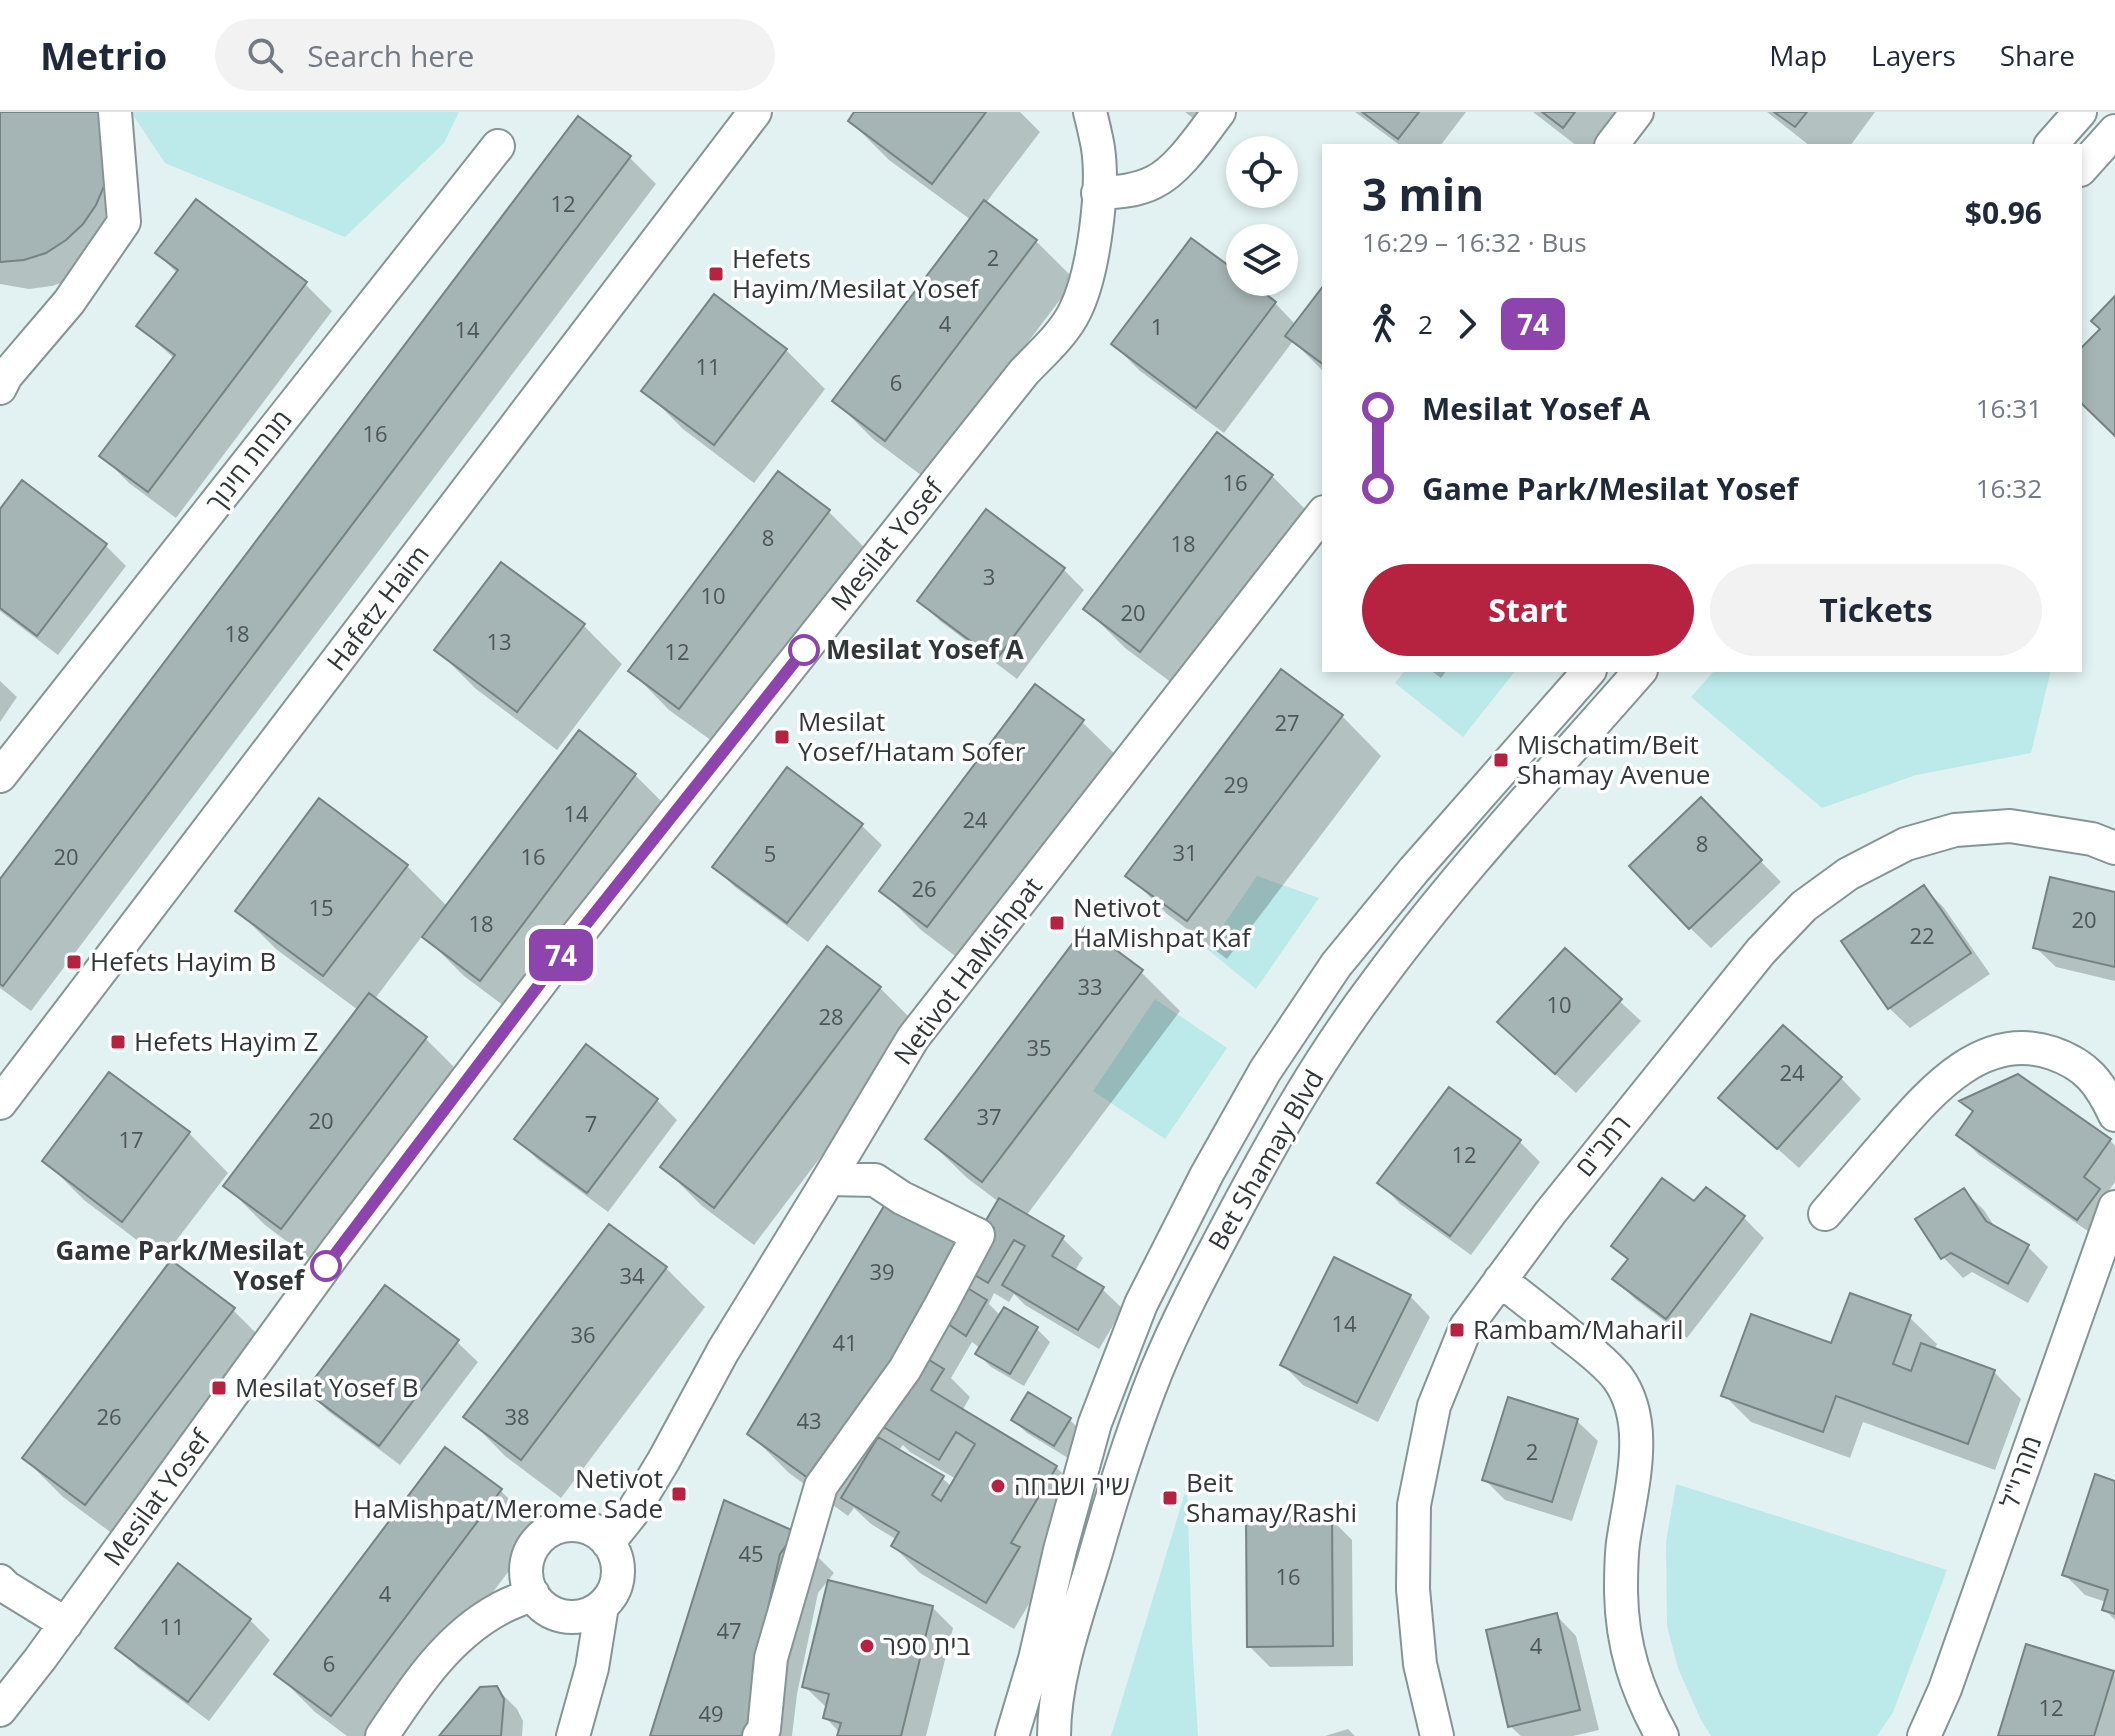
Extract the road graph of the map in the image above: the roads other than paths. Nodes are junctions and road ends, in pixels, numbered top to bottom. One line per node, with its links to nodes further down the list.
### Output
1 (115, 112): 13 (street)
2 (755, 112): 19 (street, Hafetz Haim)
3 (1090, 112): 12 (street, Mesilat Yosef)
4 (1219, 112): 12 (street)
5 (1637, 112): 8 (street)
6 (2080, 112): 9 (street)
7 (2115, 131): 11 (street)
8 (1613, 144)
9 (2052, 144)
10 (498, 146): 17 (street, מנחת חינוך)
11 (2082, 168)
12 (1098, 193): 30 (street, Mesilat Yosef)
13 (0, 388)
14 (1322, 515): 21 (street, Netivot HaMishpat)
15 (1588, 672): 31 (street, Bet Shamay Blvd)
16 (1639, 672): 31 (street, Bet Shamay Blvd)
17 (0, 776)
18 (2115, 848): 25 (street, רמב"ם)
19 (0, 1103)
20 (2115, 1115): 23 (street)
21 (829, 1179): 26 (street, Netivot HaMishpat); 35 (street)
22 (2115, 1207): 24 (street, מהרי"ל)
23 (1825, 1214)
24 (2108, 1247): 40 (street, מהרי"ל)
25 (1500, 1280): 38 (street, רמב"ם); 39 (street)
26 (608, 1543): 28 (street); 29 (street)
27 (0, 1581): 30 (street)
28 (533, 1594): 29 (street); 33 (street)
29 (602, 1606): 34 (street)
30 (66, 1624): 32 (street, Mesilat Yosef)
31 (1049, 1661): 36 (street, Bet Shamay Blvd); 37 (street, Bet Shamay Blvd)
32 (0, 1710)
33 (382, 1736)
34 (573, 1736)
35 (759, 1736)
36 (1012, 1736)
37 (1054, 1736)
38 (1437, 1736)
39 (1662, 1736)
40 (1924, 1736)

